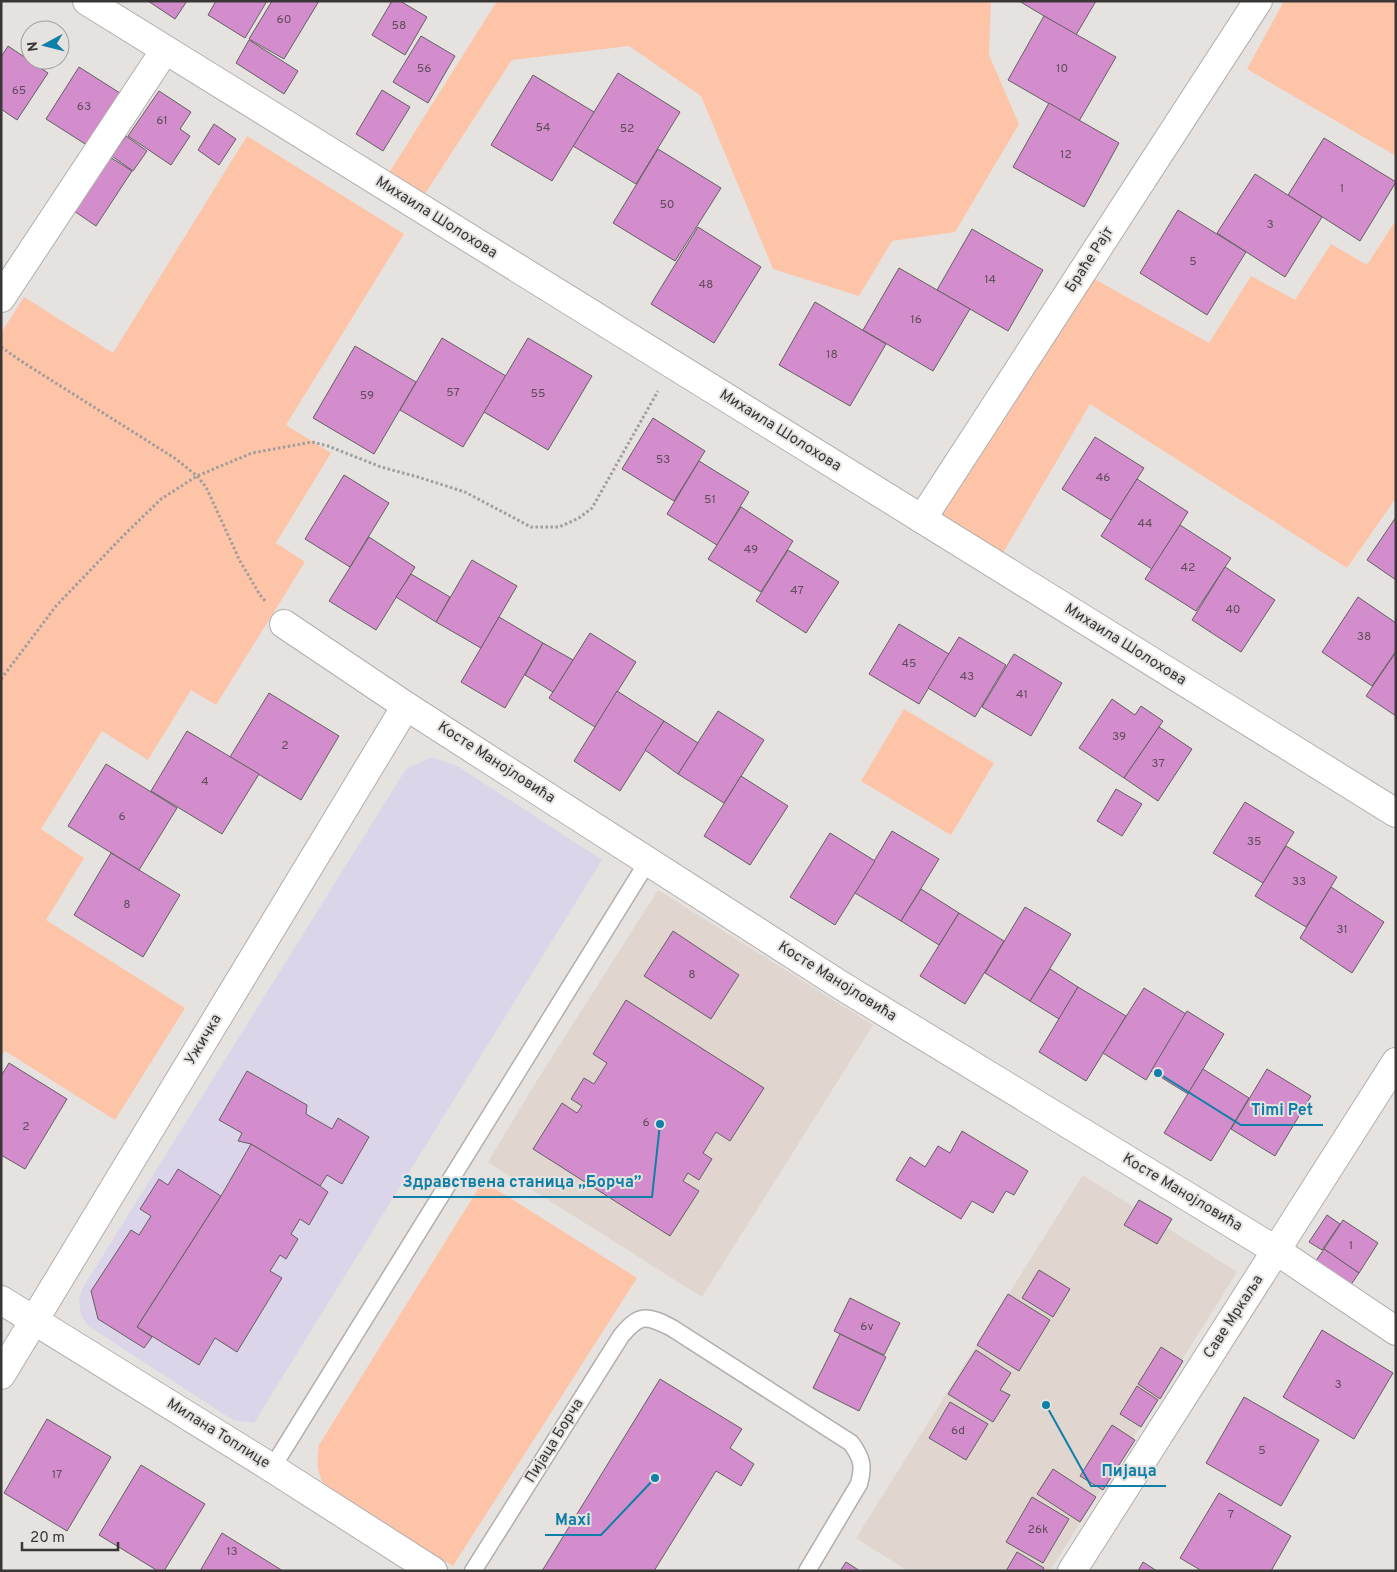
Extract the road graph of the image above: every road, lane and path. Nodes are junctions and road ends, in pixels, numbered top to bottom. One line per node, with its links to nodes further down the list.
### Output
1 (1258, 1): 8 (street, Браће Рајт)
2 (96, 4): 3 (street, Михаила Шолохова)
3 (165, 50): 4 (street); 6 (street, Михаила Шолохова)
4 (1, 298)
5 (1, 347): 7 (path)
6 (672, 364): 7 (path); 8 (street, Михаила Шолохова)
7 (197, 476): 9 (path); 10 (path)
8 (922, 519): 12 (street, Михаила Шолохова)
9 (284, 624): 11 (street, Косте Манојловића)
10 (1, 679)
11 (406, 706): 13 (street, Косте Манојловића); 17 (street, Ужичка)
12 (1396, 813)
13 (648, 861): 15 (street, Косте Манојловића); 20 (lane)
14 (1396, 1062): 15 (street, Саве Мркаља)
15 (1277, 1251): 18 (street, Косте Манојловића); 24 (street, Саве Мркаља)
16 (1, 1300): 17 (street, Милана Топлице)
17 (34, 1319): 19 (street, Ужичка); 20 (street, Милана Топлице)
18 (1396, 1331)
19 (1, 1375)
20 (272, 1468): 21 (street, Милана Топлице)
21 (434, 1571)
22 (473, 1571): 23 (lane, Пијаца Борча)
23 (807, 1571)
24 (1072, 1571)

